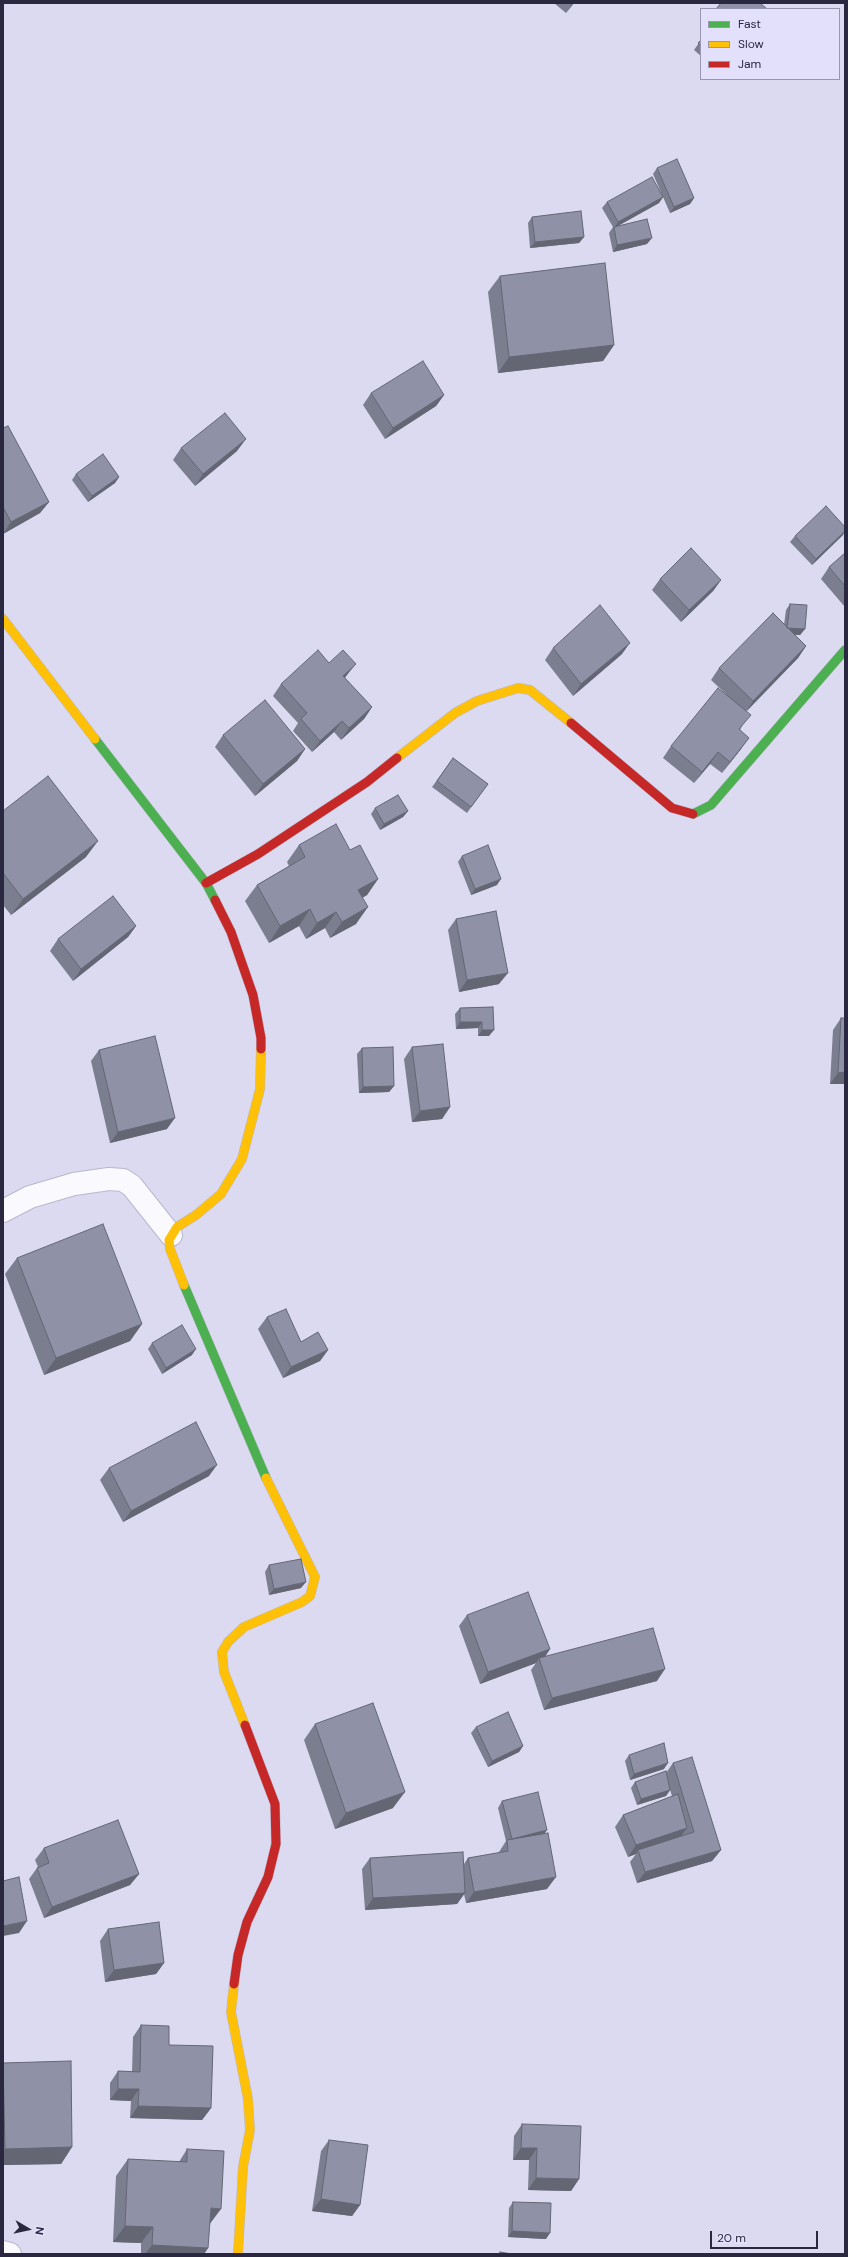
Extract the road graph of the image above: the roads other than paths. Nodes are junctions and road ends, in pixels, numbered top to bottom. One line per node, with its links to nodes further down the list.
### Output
1 (3, 619): 3 (street)
2 (845, 650): 3 (street)
3 (206, 883): 5 (street)
4 (3, 1212): 5 (street)
5 (171, 1235): 8 (street)
6 (3, 2252): 7 (street)
7 (10, 2254)
8 (238, 2254)

